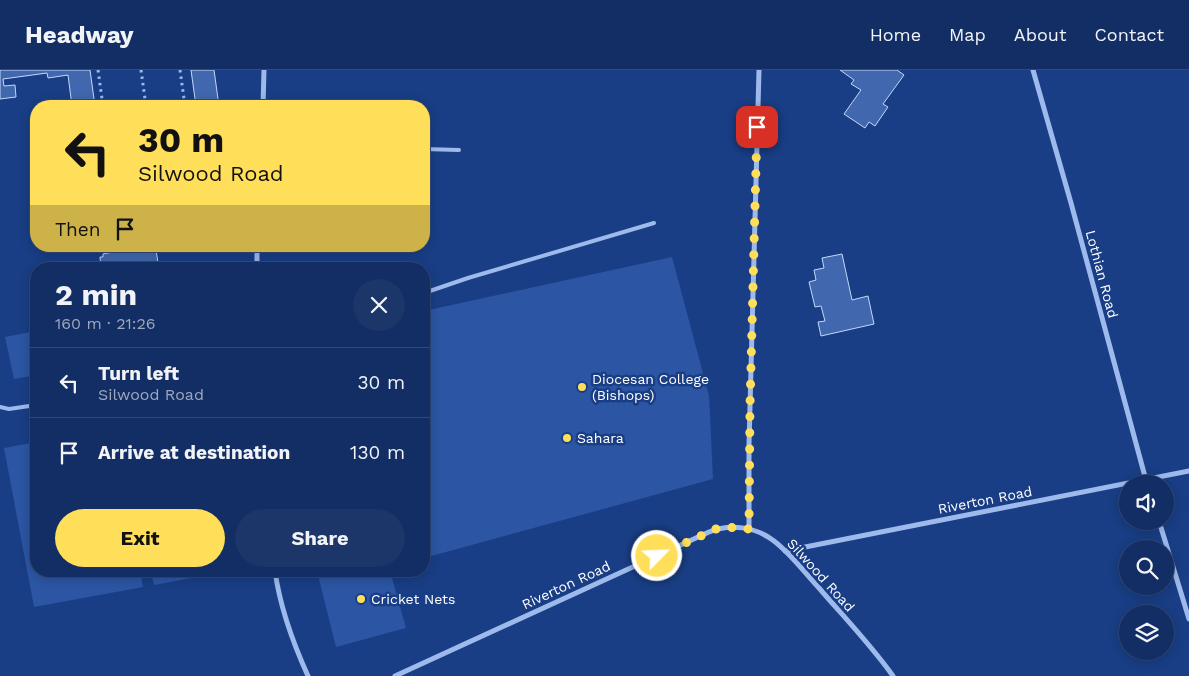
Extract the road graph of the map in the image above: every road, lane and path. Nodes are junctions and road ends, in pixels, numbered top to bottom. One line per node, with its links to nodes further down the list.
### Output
1 (98, 70): 7 (path)
2 (140, 70): 8 (path)
3 (180, 70): 9 (path)
4 (264, 70): 10 (street)
5 (759, 70): 21 (street)
6 (1034, 70): 18 (street, Lothian Road)
7 (102, 100)
8 (145, 100)
9 (184, 100)
10 (263, 100)
11 (430, 149): 12 (lane)
12 (459, 150)
13 (654, 223): 14 (lane)
14 (430, 291)
15 (30, 406): 16 (lane)
16 (0, 407)
17 (1189, 470): 19 (street, Riverton Road)
18 (1144, 475)
19 (1171, 475)
20 (1119, 487): 23 (street, Riverton Road)
21 (749, 529): 23 (street, Silwood Road); 27 (street, Riverton Road)
22 (1162, 530): 25 (street)
23 (785, 551): 28 (street, Silwood Road)
24 (276, 577): 26 (street)
25 (1189, 619)
26 (308, 676)
27 (395, 676)
28 (893, 676)

